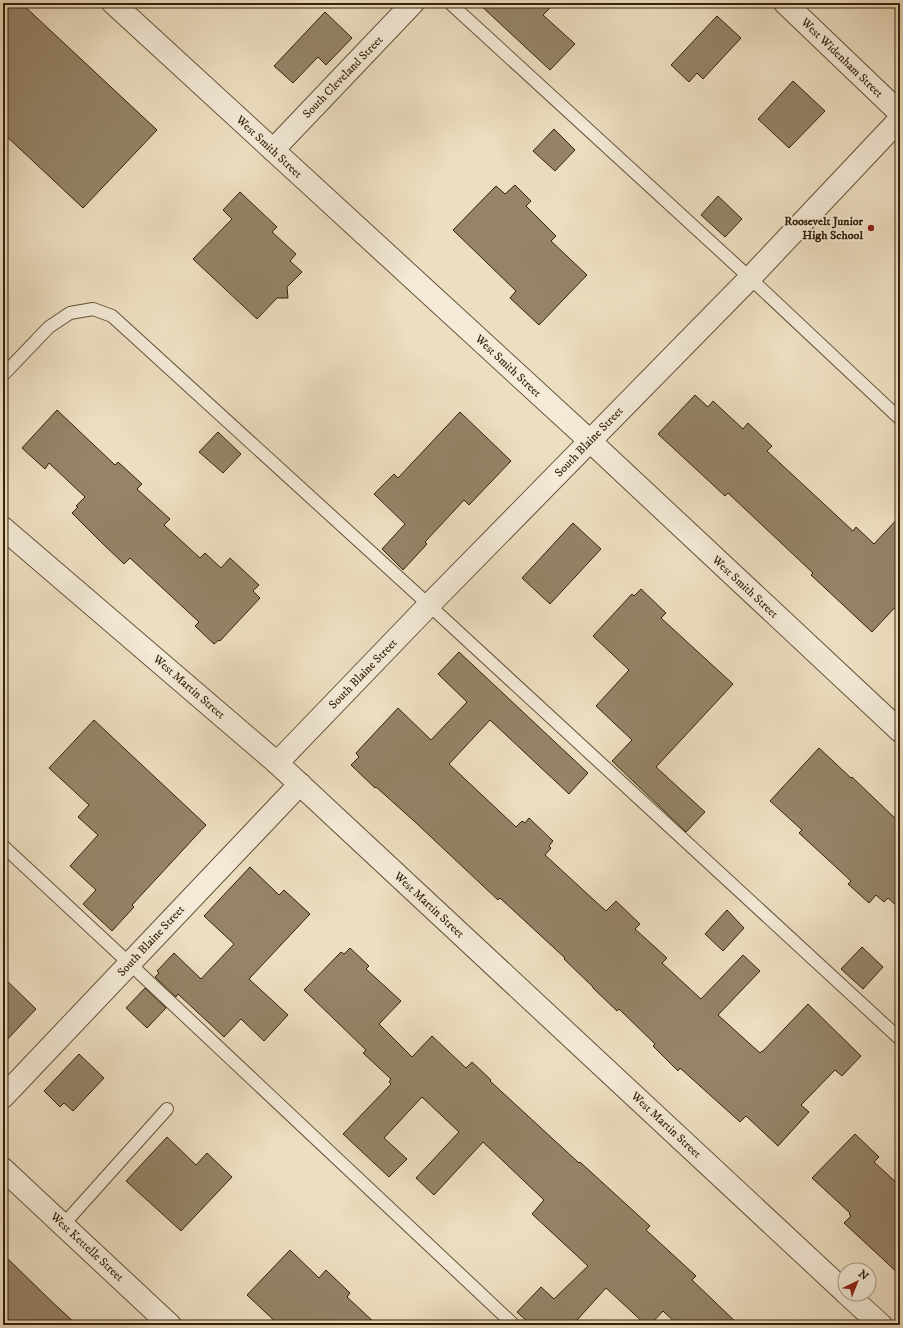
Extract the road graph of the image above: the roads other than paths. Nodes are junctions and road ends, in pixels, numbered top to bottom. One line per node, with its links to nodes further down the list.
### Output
1 (113, 3): 7 (street, West Smith Street)
2 (413, 3): 7 (street, South Cleveland Street)
3 (450, 3): 8 (lane)
4 (785, 3): 5 (street, West Widenham Street)
5 (900, 113)
6 (900, 119): 8 (street, South Blaine Street)
7 (272, 150): 11 (street, West Smith Street)
8 (750, 278): 10 (lane); 11 (street, South Blaine Street)
9 (3, 375): 13 (lane)
10 (900, 419)
11 (590, 441): 13 (street, South Blaine Street); 14 (street, West Smith Street)
12 (3, 528): 15 (street, West Martin Street)
13 (430, 605): 15 (street, South Blaine Street); 19 (lane)
14 (900, 731)
15 (277, 763): 16 (street, West Martin Street)
16 (300, 784): 18 (street, South Blaine Street); 24 (street, West Martin Street)
17 (3, 846): 18 (lane)
18 (130, 964): 20 (street, South Blaine Street); 27 (lane)
19 (900, 1039)
20 (3, 1097)
21 (167, 1109): 23 (lane)
22 (3, 1169): 23 (street, West Kettelle Street)
23 (63, 1225): 26 (street, West Kettelle Street)
24 (837, 1285)
25 (857, 1302): 28 (street)
26 (170, 1325)
27 (514, 1325)
28 (881, 1325)

